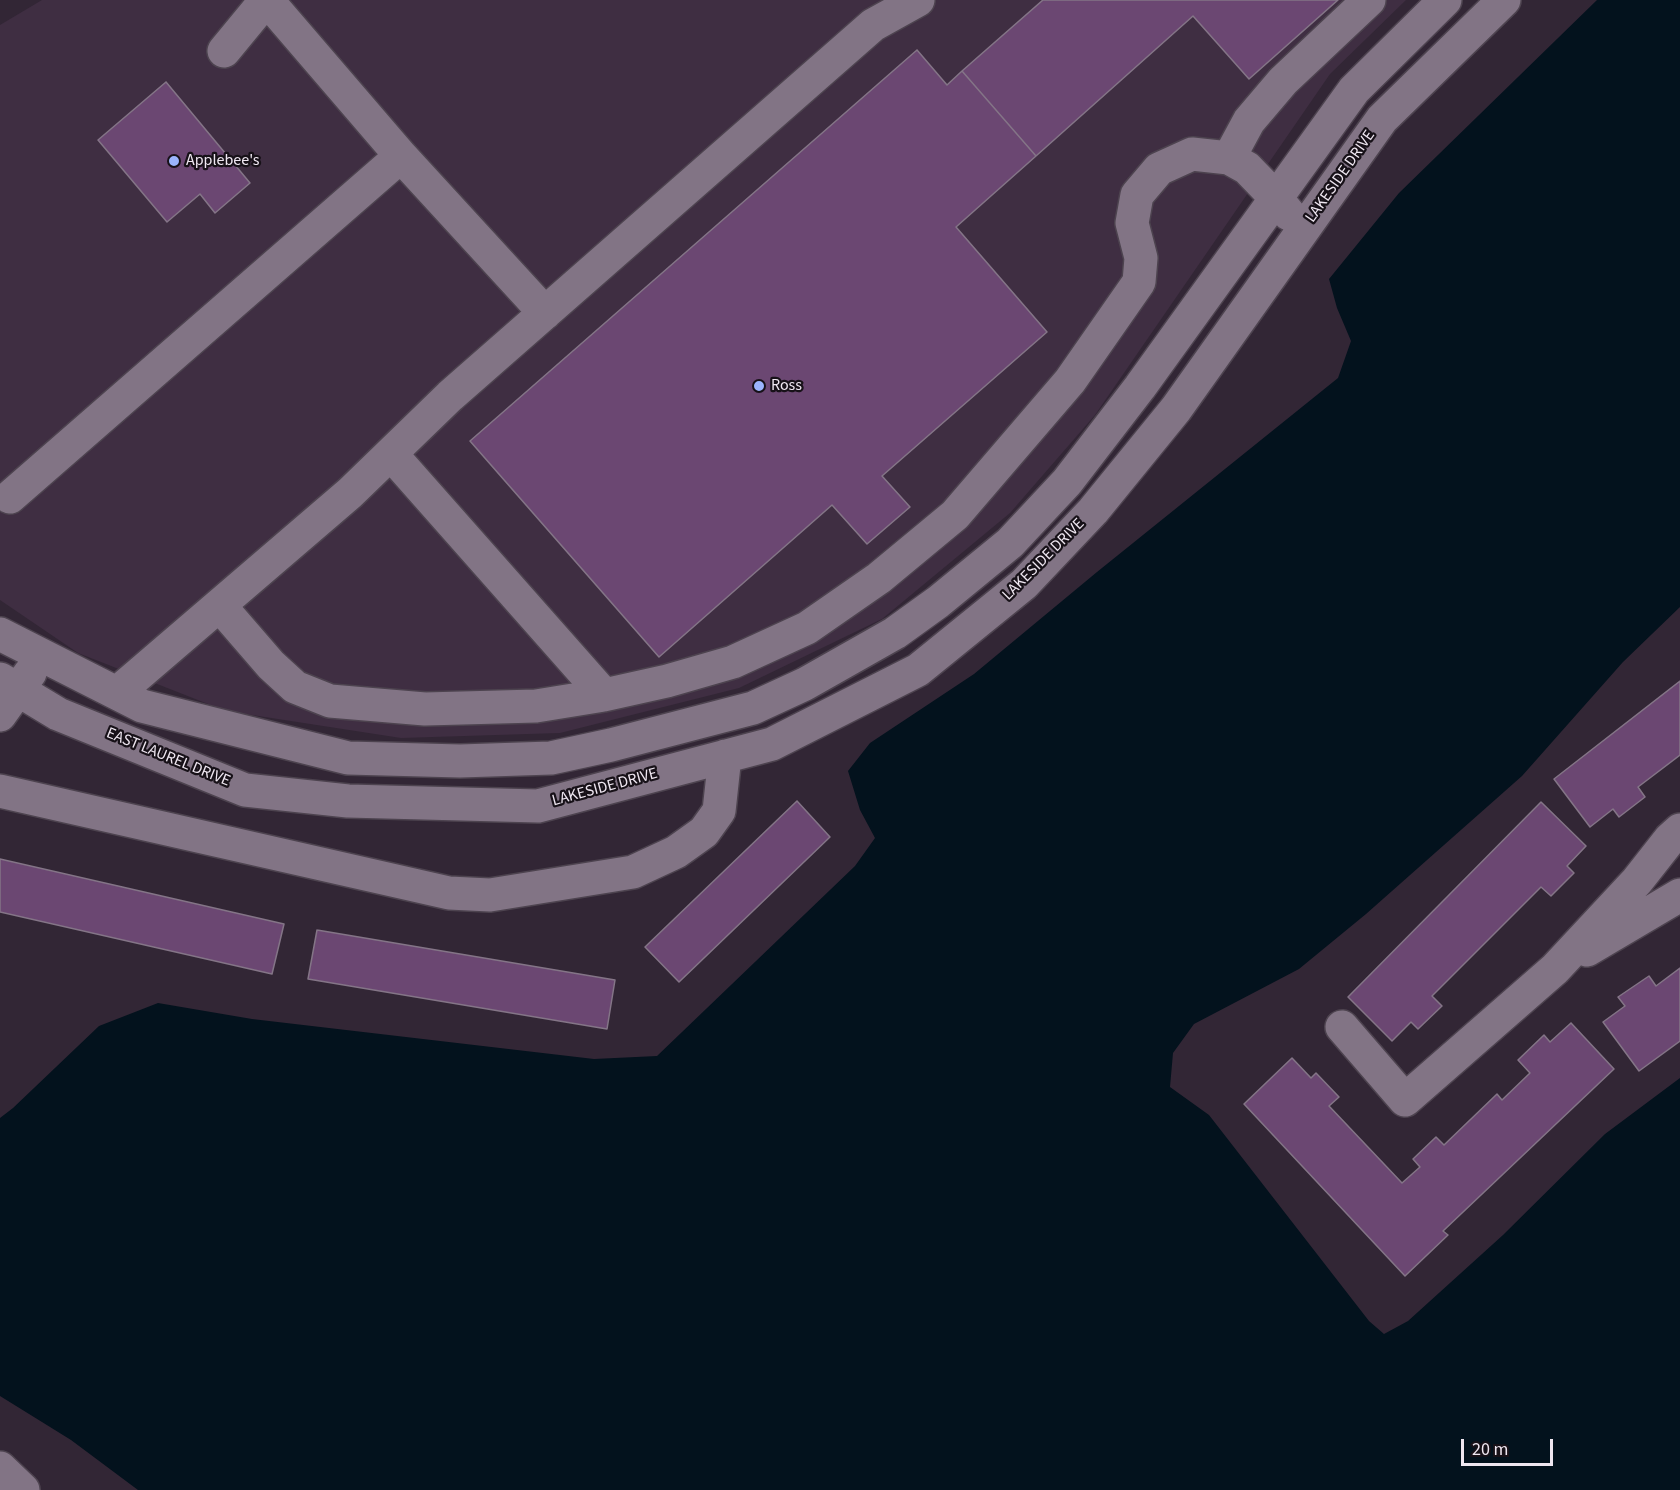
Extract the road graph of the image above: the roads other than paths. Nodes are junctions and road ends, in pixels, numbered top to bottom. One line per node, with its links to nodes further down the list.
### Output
1 (267, 0): 6 (street); 7 (street)
2 (918, 0): 11 (street)
3 (1369, 0): 8 (street)
4 (1445, 0): 9 (street)
5 (1504, 0): 10 (street, LAKESIDE DRIVE)
6 (224, 51)
7 (401, 156): 11 (street); 13 (street)
8 (1229, 158): 9 (street); 19 (street)
9 (1276, 198): 10 (street); 17 (street)
10 (1302, 231): 20 (street, LAKESIDE DRIVE)
11 (545, 313): 12 (street)
12 (391, 454): 14 (street); 19 (street)
13 (10, 497)
14 (219, 606): 17 (street); 19 (street)
15 (0, 634): 16 (street)
16 (42, 656): 17 (street); 18 (street)
17 (117, 693)
18 (6, 695): 22 (street, EAST LAUREL DRIVE)
19 (604, 695)
20 (725, 756): 21 (street); 22 (street, LAKESIDE DRIVE)
21 (0, 791)
22 (348, 801)
23 (1680, 830): 25 (street)
24 (1680, 895): 25 (street)
25 (1555, 969): 26 (street)
26 (1342, 1027)
27 (0, 1468): 28 (street)
28 (23, 1490)

